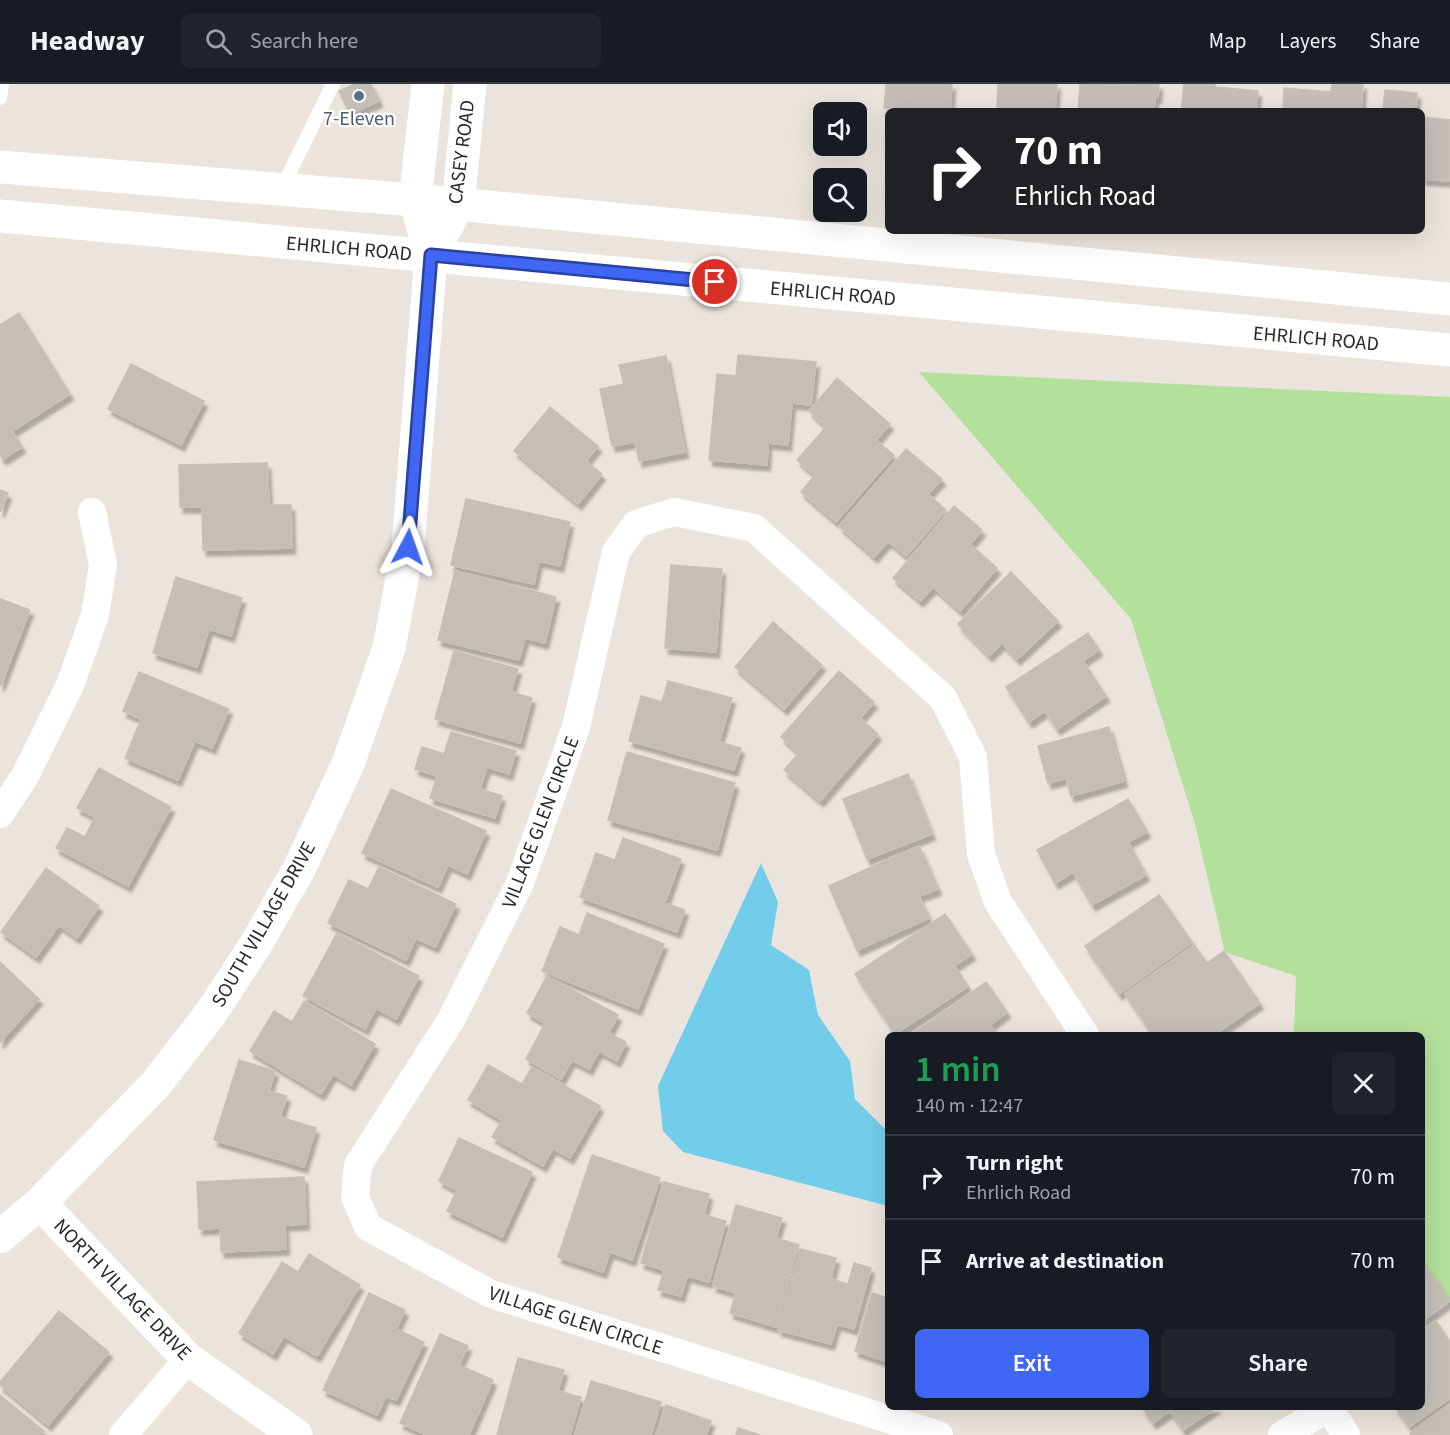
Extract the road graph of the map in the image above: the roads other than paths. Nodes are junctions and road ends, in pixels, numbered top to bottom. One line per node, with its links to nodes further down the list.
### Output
1 (2, 84): 5 (lane)
2 (333, 84): 7 (lane)
3 (428, 84): 8 (main road, CASEY ROAD)
4 (470, 84): 9 (main road, CASEY ROAD)
5 (0, 98)
6 (0, 167): 7 (main road)
7 (281, 190): 8 (main road)
8 (415, 200): 9 (main road); 11 (main road, CASEY ROAD)
9 (458, 205): 11 (main road, CASEY ROAD); 12 (main road)
10 (0, 216): 11 (main road, EHRLICH ROAD)
11 (431, 255): 13 (main road, EHRLICH ROAD); 17 (main road, SOUTH VILLAGE DRIVE)
12 (1450, 299)
13 (1450, 350)
14 (92, 512): 15 (street)
15 (0, 814)
16 (1083, 1032): 24 (street, VILLAGE GLEN CIRCLE)
17 (40, 1203): 18 (main road, SOUTH VILLAGE DRIVE); 19 (main road, NORTH VILLAGE DRIVE)
18 (0, 1237)
19 (188, 1359): 22 (street); 23 (main road, NORTH VILLAGE DRIVE)
20 (1325, 1410): 25 (street)
21 (1329, 1410): 26 (street)
22 (123, 1435)
23 (296, 1435)
24 (939, 1435)
25 (1282, 1435)
26 (1346, 1435)

